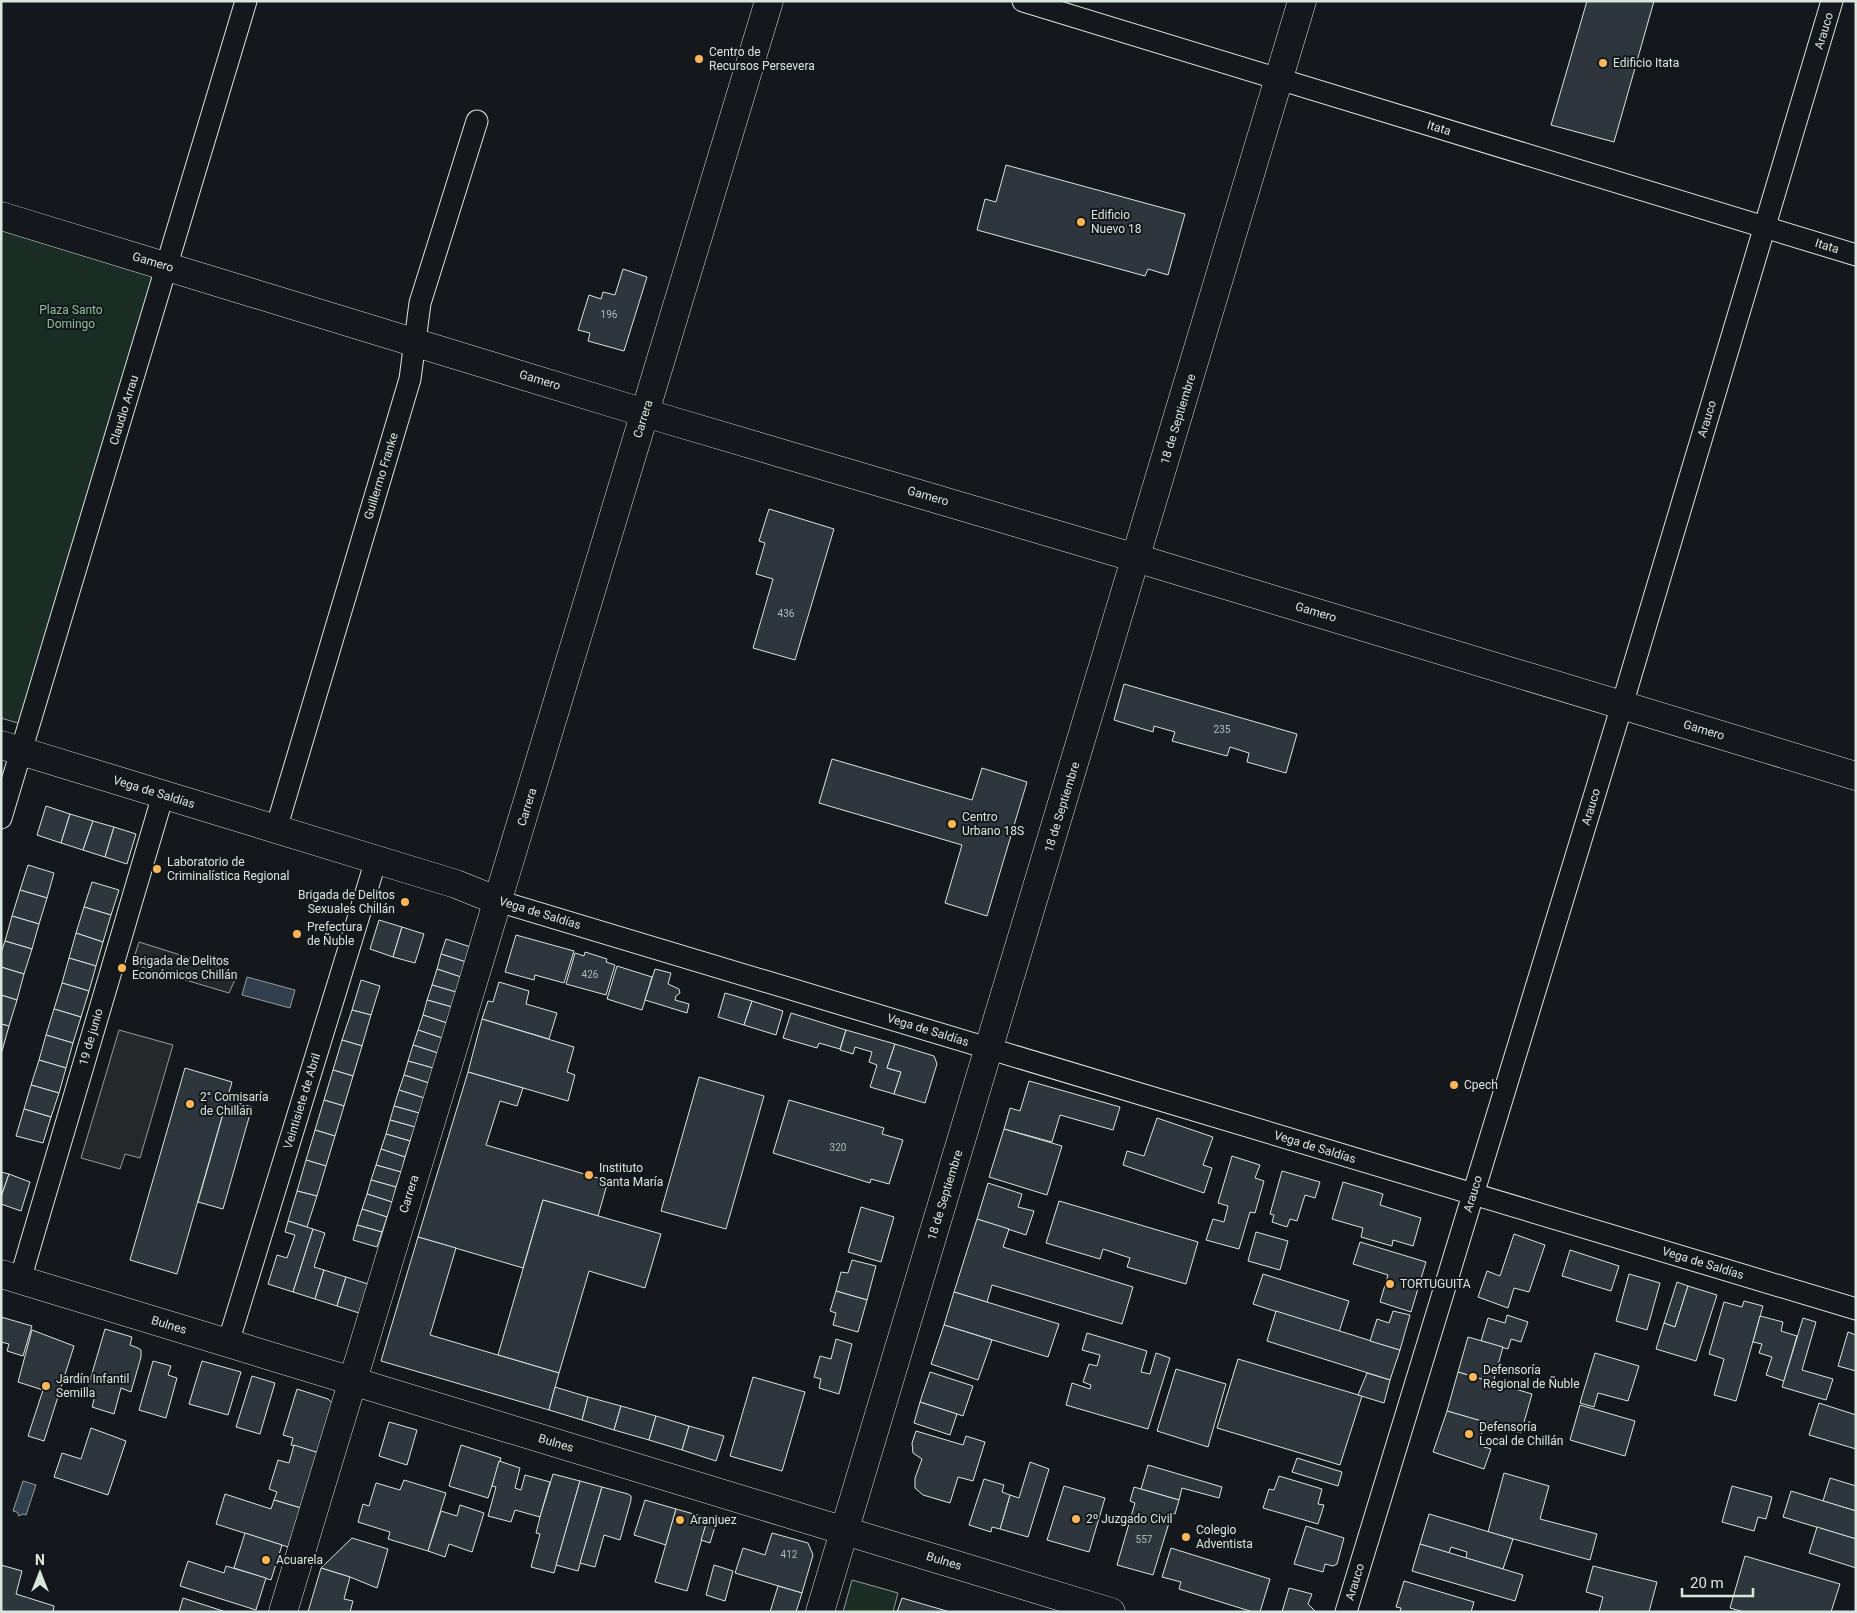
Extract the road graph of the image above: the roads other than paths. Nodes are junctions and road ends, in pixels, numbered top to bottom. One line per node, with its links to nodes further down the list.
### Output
1 (246, 1): 11 (street, Claudio Arrau)
2 (769, 1): 13 (street, Carrera)
3 (1023, 1): 6 (street, Itata)
4 (1302, 1): 6 (street, 18 de Septiembre)
5 (1832, 1): 9 (street, Arauco)
6 (1279, 79): 9 (street, Itata); 14 (street, 18 de Septiembre)
7 (477, 121): 12 (street, Guillermo Franke)
8 (1, 216): 11 (street, Gamero)
9 (1765, 227): 10 (street, Itata); 15 (street, Arauco)
10 (1856, 255)
11 (167, 266): 12 (street, Gamero); 16 (street, Claudio Arrau)
12 (415, 342): 13 (street, Gamero); 20 (street, Guillermo Franke)
13 (645, 413): 14 (street, Gamero); 22 (street, Carrera)
14 (1136, 558): 15 (street, Gamero); 23 (street, 18 de Septiembre)
15 (1622, 705): 17 (street, Gamero); 24 (street, Arauco)
16 (11, 749): 18 (street, Vega de Saldías); 19 (street, Claudio Arrau)
17 (1856, 776)
18 (163, 795): 20 (street, Vega de Saldías); 25 (street, 19 de junio)
19 (1, 818)
20 (276, 829): 21 (street, Vega de Saldías)
21 (376, 860): 22 (street, Vega de Saldías); 27 (street, Veintisiete de Abril)
22 (498, 901): 23 (street, Vega de Saldías); 28 (street, Carrera)
23 (989, 1048): 24 (street, Vega de Saldías); 29 (street, 18 de Septiembre)
24 (1473, 1194): 26 (street, Vega de Saldías); 33 (street, Arauco)
25 (10, 1277): 27 (street, Bulnes)
26 (1856, 1309)
27 (228, 1343): 28 (street, Bulnes)
28 (352, 1381): 29 (street, Bulnes); 30 (street, Carrera)
29 (844, 1531): 31 (street, 18 de Septiembre); 32 (street, Bulnes)
30 (283, 1612)
31 (820, 1612)
32 (1111, 1612)
33 (1346, 1612)

